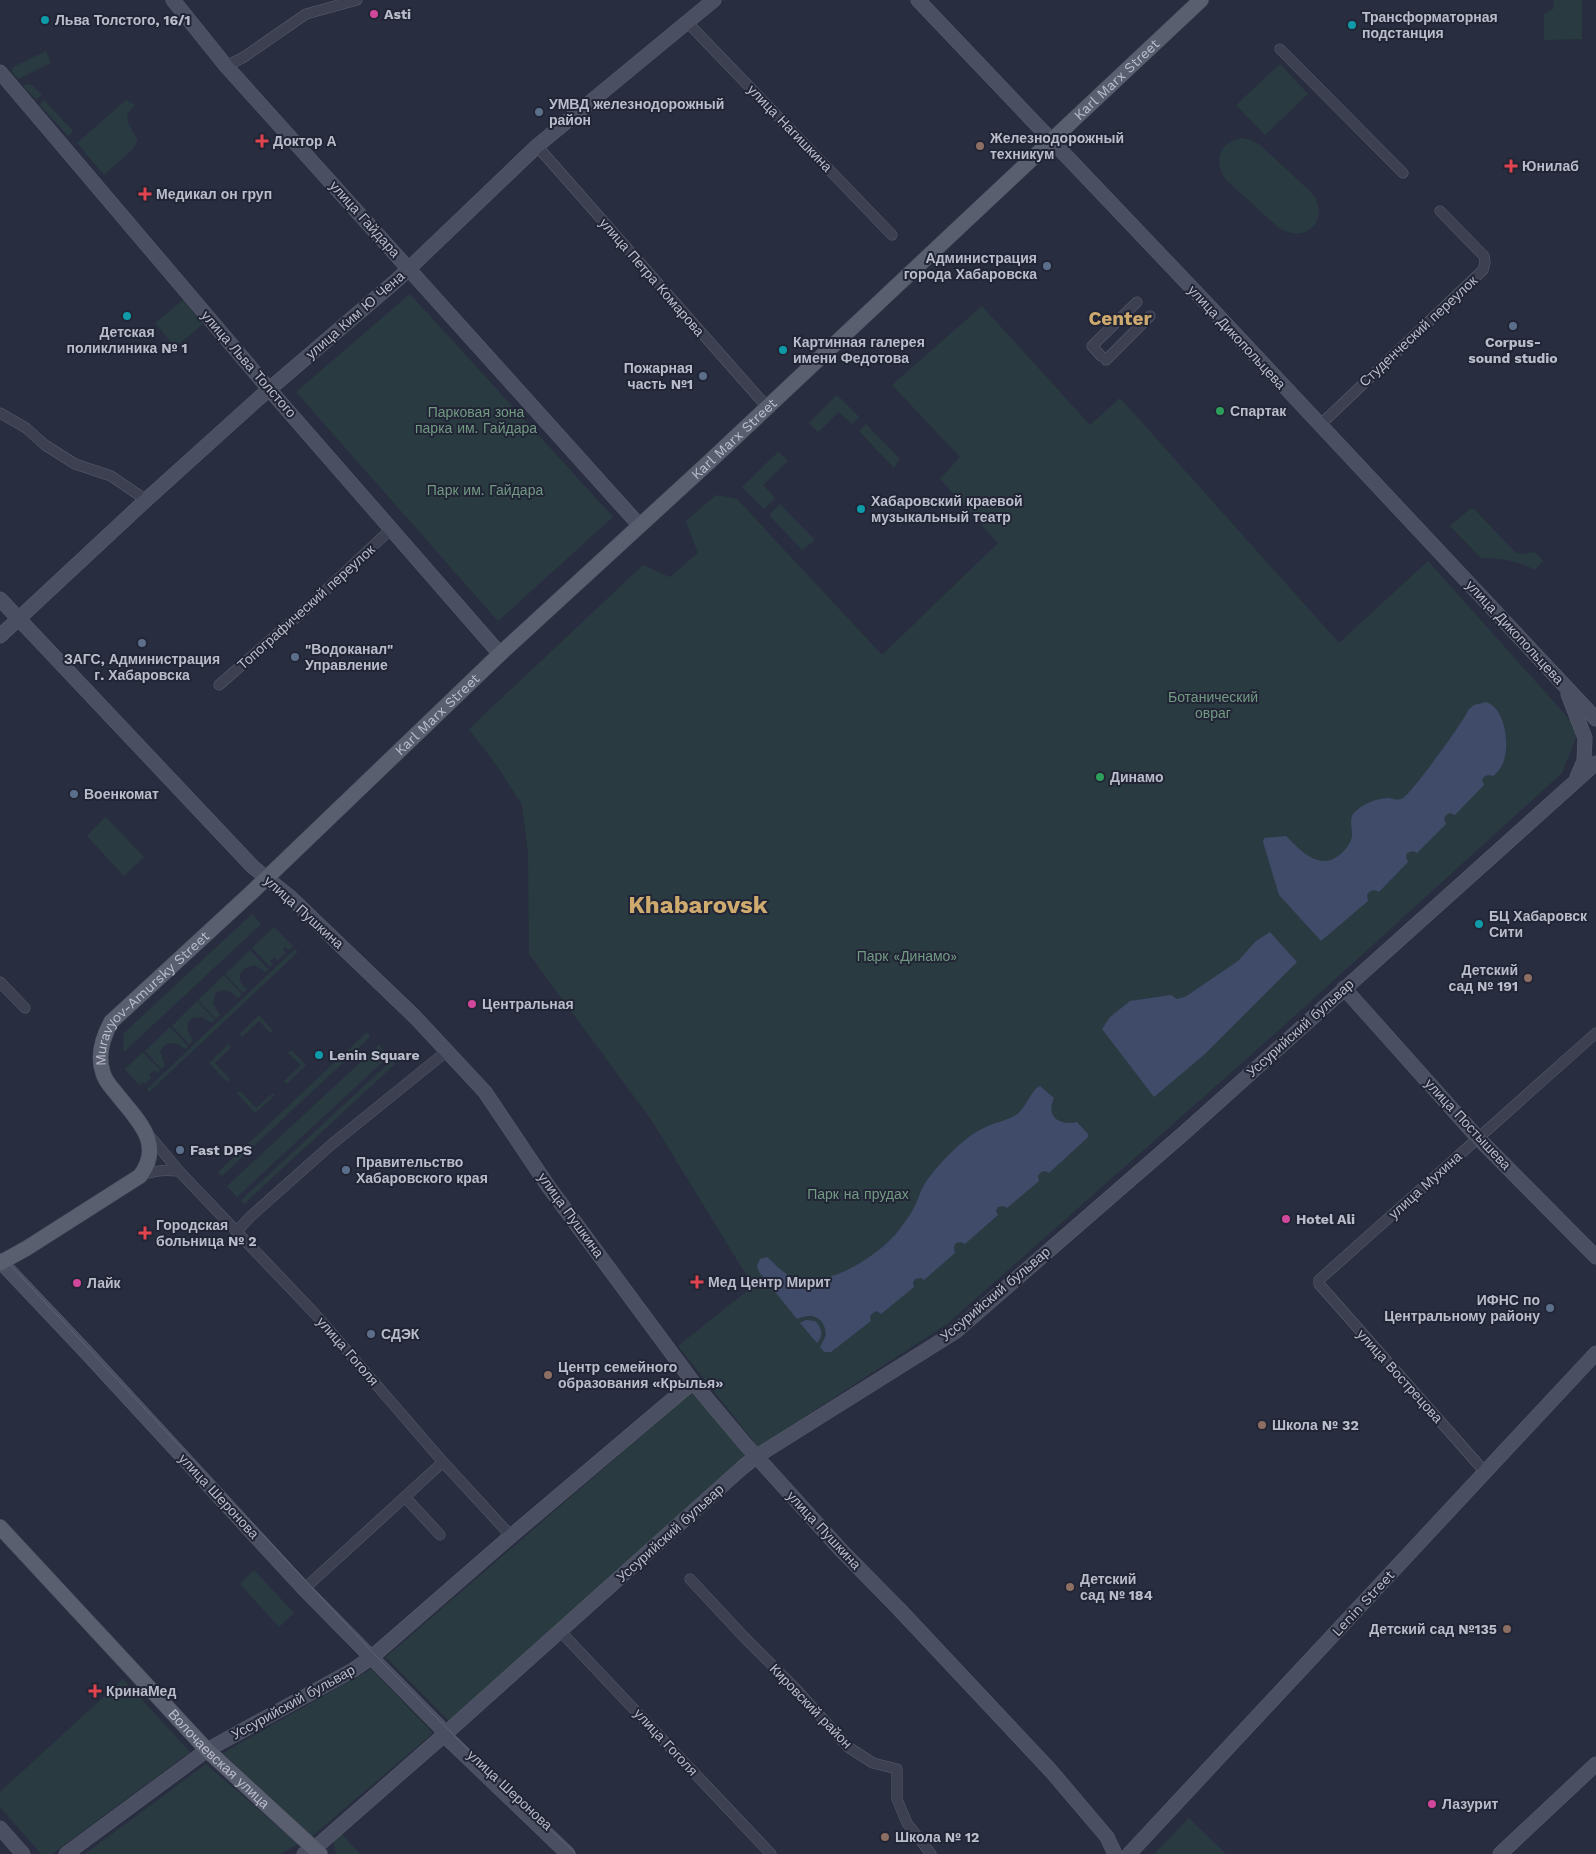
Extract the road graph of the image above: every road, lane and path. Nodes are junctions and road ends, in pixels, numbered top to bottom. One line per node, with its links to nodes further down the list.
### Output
1 (173, 0): 8 (street, улица Гайдара)
2 (357, 0): 8 (street)
3 (714, 0): 6 (street, улица Ким Ю Чена)
4 (918, 0): 10 (street, улица Дикопольцева)
5 (1196, 1): 10 (main road, Karl Marx Street)
6 (687, 22): 11 (street, улица Ким Ю Чена); 14 (street, улица Нагишкина)
7 (1280, 49): 12 (street)
8 (226, 66): 15 (street, улица Гайдара)
9 (0, 72): 20 (street, улица Льва Толстого)
10 (1051, 142): 21 (main road, Karl Marx Street); 23 (street, улица Дикопольцева)
11 (537, 146): 15 (street, улица Ким Ю Чена); 21 (street, улица Петра Комарова)
12 (1403, 174)
13 (1440, 212): 23 (street, Студенческий переулок)
14 (892, 234)
15 (409, 269): 20 (street, улица Ким Ю Чена); 25 (street, улица Гайдара)
16 (1137, 302): 18 (street)
17 (1150, 316): 19 (street)
18 (1117, 321): 19 (street); 19 (street)
19 (1130, 335)
20 (269, 389): 24 (street, улица Ким Ю Чена); 26 (street, улица Льва Толстого)
21 (767, 407): 25 (main road, Karl Marx Street)
22 (0, 413): 24 (street)
23 (1320, 425): 31 (street, улица Дикопольцева)
24 (146, 500): 28 (street, улица Ким Ю Чена)
25 (640, 526): 30 (main road, Karl Marx Street)
26 (391, 529): 30 (street, улица Льва Толстого); 32 (street, Топографический переулок)
27 (0, 599): 28 (street, улица Пушкина)
28 (19, 618): 29 (street, улица Ким Ю Чена); 36 (street, улица Пушкина)
29 (0, 636)
30 (500, 654): 36 (main road, Karl Marx Street)
31 (1563, 682): 33 (street, улица Дикопольцева); 35 (street)
32 (219, 684)
33 (1596, 719)
34 (1596, 763): 35 (street, Уссурийский бульвар)
35 (1574, 782): 38 (street, Уссурийский бульвар)
36 (267, 877): 41 (street, улица Пушкина); 42 (main road, Muravyov-Amursky Street)
37 (0, 982): 39 (street)
38 (1344, 988): 43 (street, улица Постышева); 52 (street, Уссурийский бульвар)
39 (25, 1008)
40 (1596, 1033): 43 (street, улица Мухина)
41 (447, 1051): 46 (street); 51 (street, улица Пушкина)
42 (144, 1129): 44 (street, улица Гоголя); 45 (main road, Muravyov-Amursky Street)
43 (1478, 1138): 47 (street, улица Постышева); 49 (street, улица Мухина)
44 (179, 1171): 45 (street); 46 (street, улица Гоголя)
45 (140, 1176): 48 (main road)
46 (237, 1231): 53 (street, улица Гоголя)
47 (1596, 1257)
48 (0, 1262): 60 (street, улица Шеронова)
49 (1320, 1278): 54 (street, улица Вострецова)
50 (1596, 1352): 54 (street, Lenin Street)
51 (693, 1382): 52 (street, улица Пушкина); 58 (street, Уссурийский бульвар)
52 (757, 1456): 61 (street, Уссурийский бульвар); 74 (street, улица Пушкина)
53 (443, 1462): 55 (street); 58 (street, улица Гоголя)
54 (1485, 1472): 75 (street, Lenin Street)
55 (406, 1497): 57 (street); 60 (street)
56 (0, 1527): 64 (main road, Волочаевская улица)
57 (440, 1535)
58 (511, 1536): 62 (street, Уссурийский бульвар)
59 (690, 1579): 73 (street, Кировский район)
60 (304, 1589): 62 (street, улица Шеронова)
61 (560, 1630): 63 (street, Уссурийский бульвар); 72 (street, улица Гоголя)
62 (372, 1657): 63 (street, улица Шеронова); 64 (street, Уссурийский бульвар)
63 (444, 1731): 67 (street, Уссурийский бульвар); 70 (street, улица Шеронова); 71 (street, улица Шеронова)
64 (207, 1750): 67 (main road, Волочаевская улица); 69 (street, Уссурийский бульвар)
65 (1596, 1764): 76 (street)
66 (0, 1828): 68 (street)
67 (313, 1852)
68 (23, 1854)
69 (66, 1854)
70 (568, 1854)
71 (579, 1854)
72 (771, 1854)
73 (931, 1854)
74 (1115, 1854)
75 (1129, 1854)
76 (1500, 1854)

